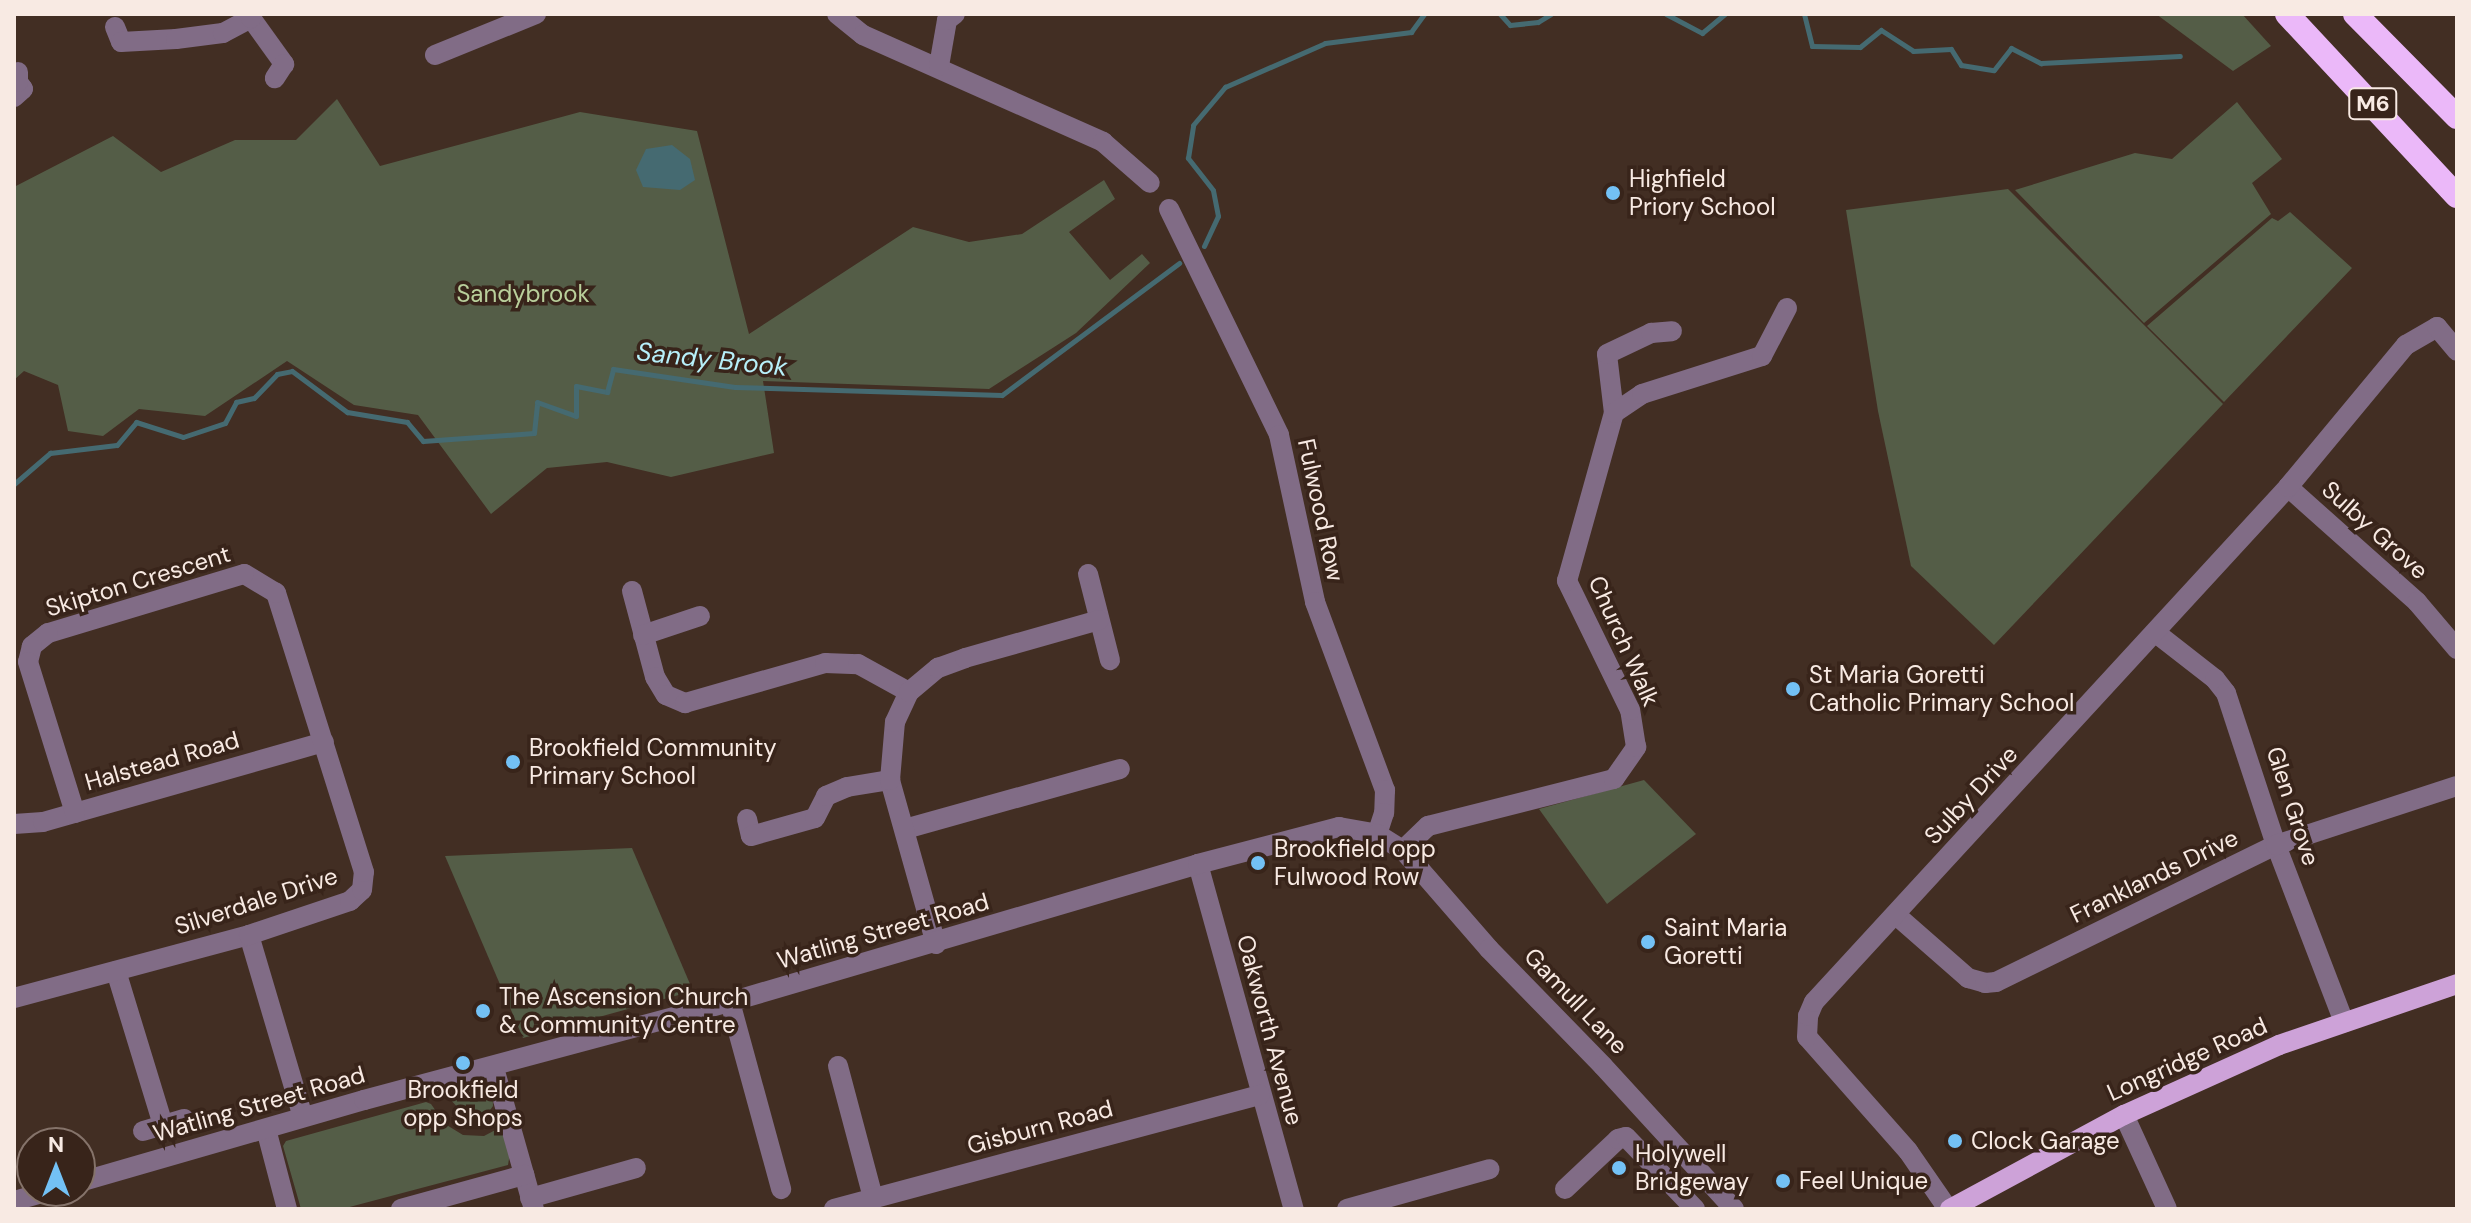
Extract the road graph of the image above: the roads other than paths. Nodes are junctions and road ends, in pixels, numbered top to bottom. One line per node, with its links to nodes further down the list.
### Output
1 (536, 14): 8 (street)
2 (837, 14): 9 (street)
3 (955, 14): 9 (street)
4 (2287, 14): 15 (highway, M6)
5 (2355, 14): 13 (highway, M6)
6 (252, 16): 7 (street); 11 (street)
7 (115, 27)
8 (435, 55)
9 (939, 66): 14 (street)
10 (18, 72): 12 (street)
11 (275, 78)
12 (14, 97)
13 (2457, 117)
14 (1150, 183)
15 (2457, 196)
16 (1169, 209): 39 (street, Fulwood Row)
17 (1787, 308): 20 (street)
18 (1672, 331): 20 (street)
19 (2457, 351): 21 (street, Sulby Drive)
20 (1614, 413): 41 (street, Church Walk)
21 (2288, 487): 26 (street, Sulby Drive); 28 (street, Sulby Grove)
22 (1088, 574): 25 (street)
23 (632, 591): 27 (street)
24 (700, 616): 27 (street)
25 (1099, 620): 29 (street); 30 (street)
26 (2156, 633): 40 (street, Glen Grove); 43 (street, Sulby Drive)
27 (643, 635): 30 (street)
28 (2457, 649)
29 (1110, 660)
30 (909, 692): 33 (street)
31 (324, 742): 35 (street, Halstead Road); 35 (street, Skipton Crescent); 44 (street, Silverdale Drive)
32 (1120, 769): 38 (street)
33 (890, 780): 36 (street); 38 (street)
34 (2457, 786): 40 (street, Franklands Drive)
35 (75, 813): 37 (street, Halstead Road)
36 (747, 819)
37 (14, 824)
38 (905, 829): 45 (street)
39 (1377, 834): 41 (street, Gamull Lane); 42 (street, Watling Street Road)
40 (2276, 845): 43 (street, Franklands Drive); 50 (street, Glen Grove)
41 (1403, 850): 72 (street, Gamull Lane)
42 (1198, 864): 45 (street, Watling Street Road); 53 (street, Oakworth Avenue)
43 (1896, 915): 73 (street, Sulby Drive)
44 (249, 935): 46 (street, Silverdale Drive); 55 (street)
45 (936, 944): 49 (street, Watling Street Road)
46 (116, 971): 48 (street, Silverdale Drive); 56 (street)
47 (2457, 984): 50 (main road, Longridge Road)
48 (14, 998)
49 (730, 1002): 52 (street, Watling Street Road); 62 (street)
50 (2344, 1022): 54 (main road, Longridge Road)
51 (838, 1066): 64 (street)
52 (494, 1068): 55 (street, Watling Street Road); 60 (street)
53 (1260, 1095): 64 (street, Gisburn Road); 69 (street, Oakworth Avenue)
54 (2124, 1115): 73 (main road, Longridge Road); 74 (street)
55 (303, 1117): 57 (street, Watling Street Road)
56 (184, 1119)
57 (266, 1129): 61 (street, Watling Street Road); 66 (street)
58 (636, 1168): 65 (street)
59 (1490, 1169): 70 (street)
60 (524, 1175): 65 (street); 67 (street)
61 (96, 1177)
62 (781, 1189)
63 (1565, 1189): 71 (street)
64 (873, 1198): 68 (street, Gisburn Road)
65 (532, 1204)
66 (287, 1209)
67 (401, 1209)
68 (834, 1209)
69 (1294, 1209)
70 (1347, 1209)
71 (1695, 1209)
72 (1734, 1209)
73 (1949, 1209)
74 (2167, 1209)

